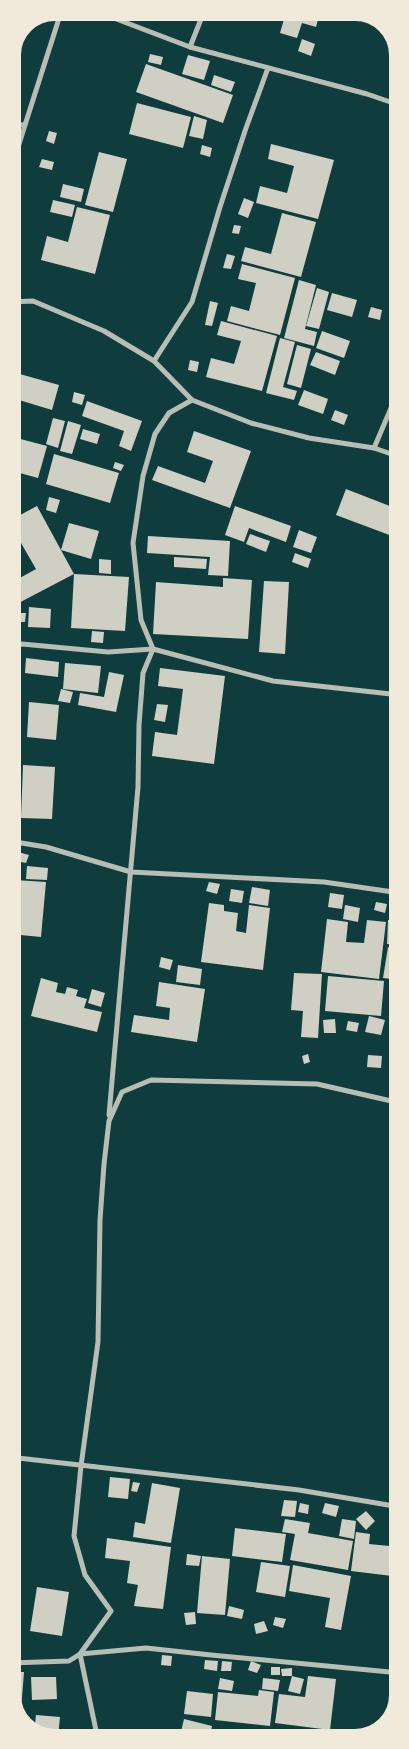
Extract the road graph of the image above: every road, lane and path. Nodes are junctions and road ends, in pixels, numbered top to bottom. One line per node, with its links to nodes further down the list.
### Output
1 (59, 18): 8 (street)
2 (114, 18): 4 (street)
3 (201, 18): 4 (street)
4 (190, 47): 5 (street)
5 (268, 68): 6 (street); 11 (street)
6 (392, 102)
7 (18, 125): 8 (street)
8 (25, 125): 9 (street)
9 (18, 147)
10 (18, 302): 11 (street)
11 (154, 361): 12 (street)
12 (192, 400): 14 (street); 17 (street)
13 (392, 405): 14 (street)
14 (374, 448): 15 (street)
15 (392, 454)
16 (18, 644): 17 (street)
17 (153, 650): 18 (street); 20 (street)
18 (392, 695)
19 (18, 842): 20 (street)
20 (131, 872): 21 (street); 23 (street)
21 (392, 892)
22 (392, 1101): 23 (street)
23 (109, 1120): 25 (street)
24 (18, 1458): 25 (street)
25 (81, 1466): 26 (street); 27 (street)
26 (392, 1506)
27 (80, 1654): 28 (street); 29 (street); 30 (street)
28 (18, 1663)
29 (392, 1672)
30 (96, 1731)

